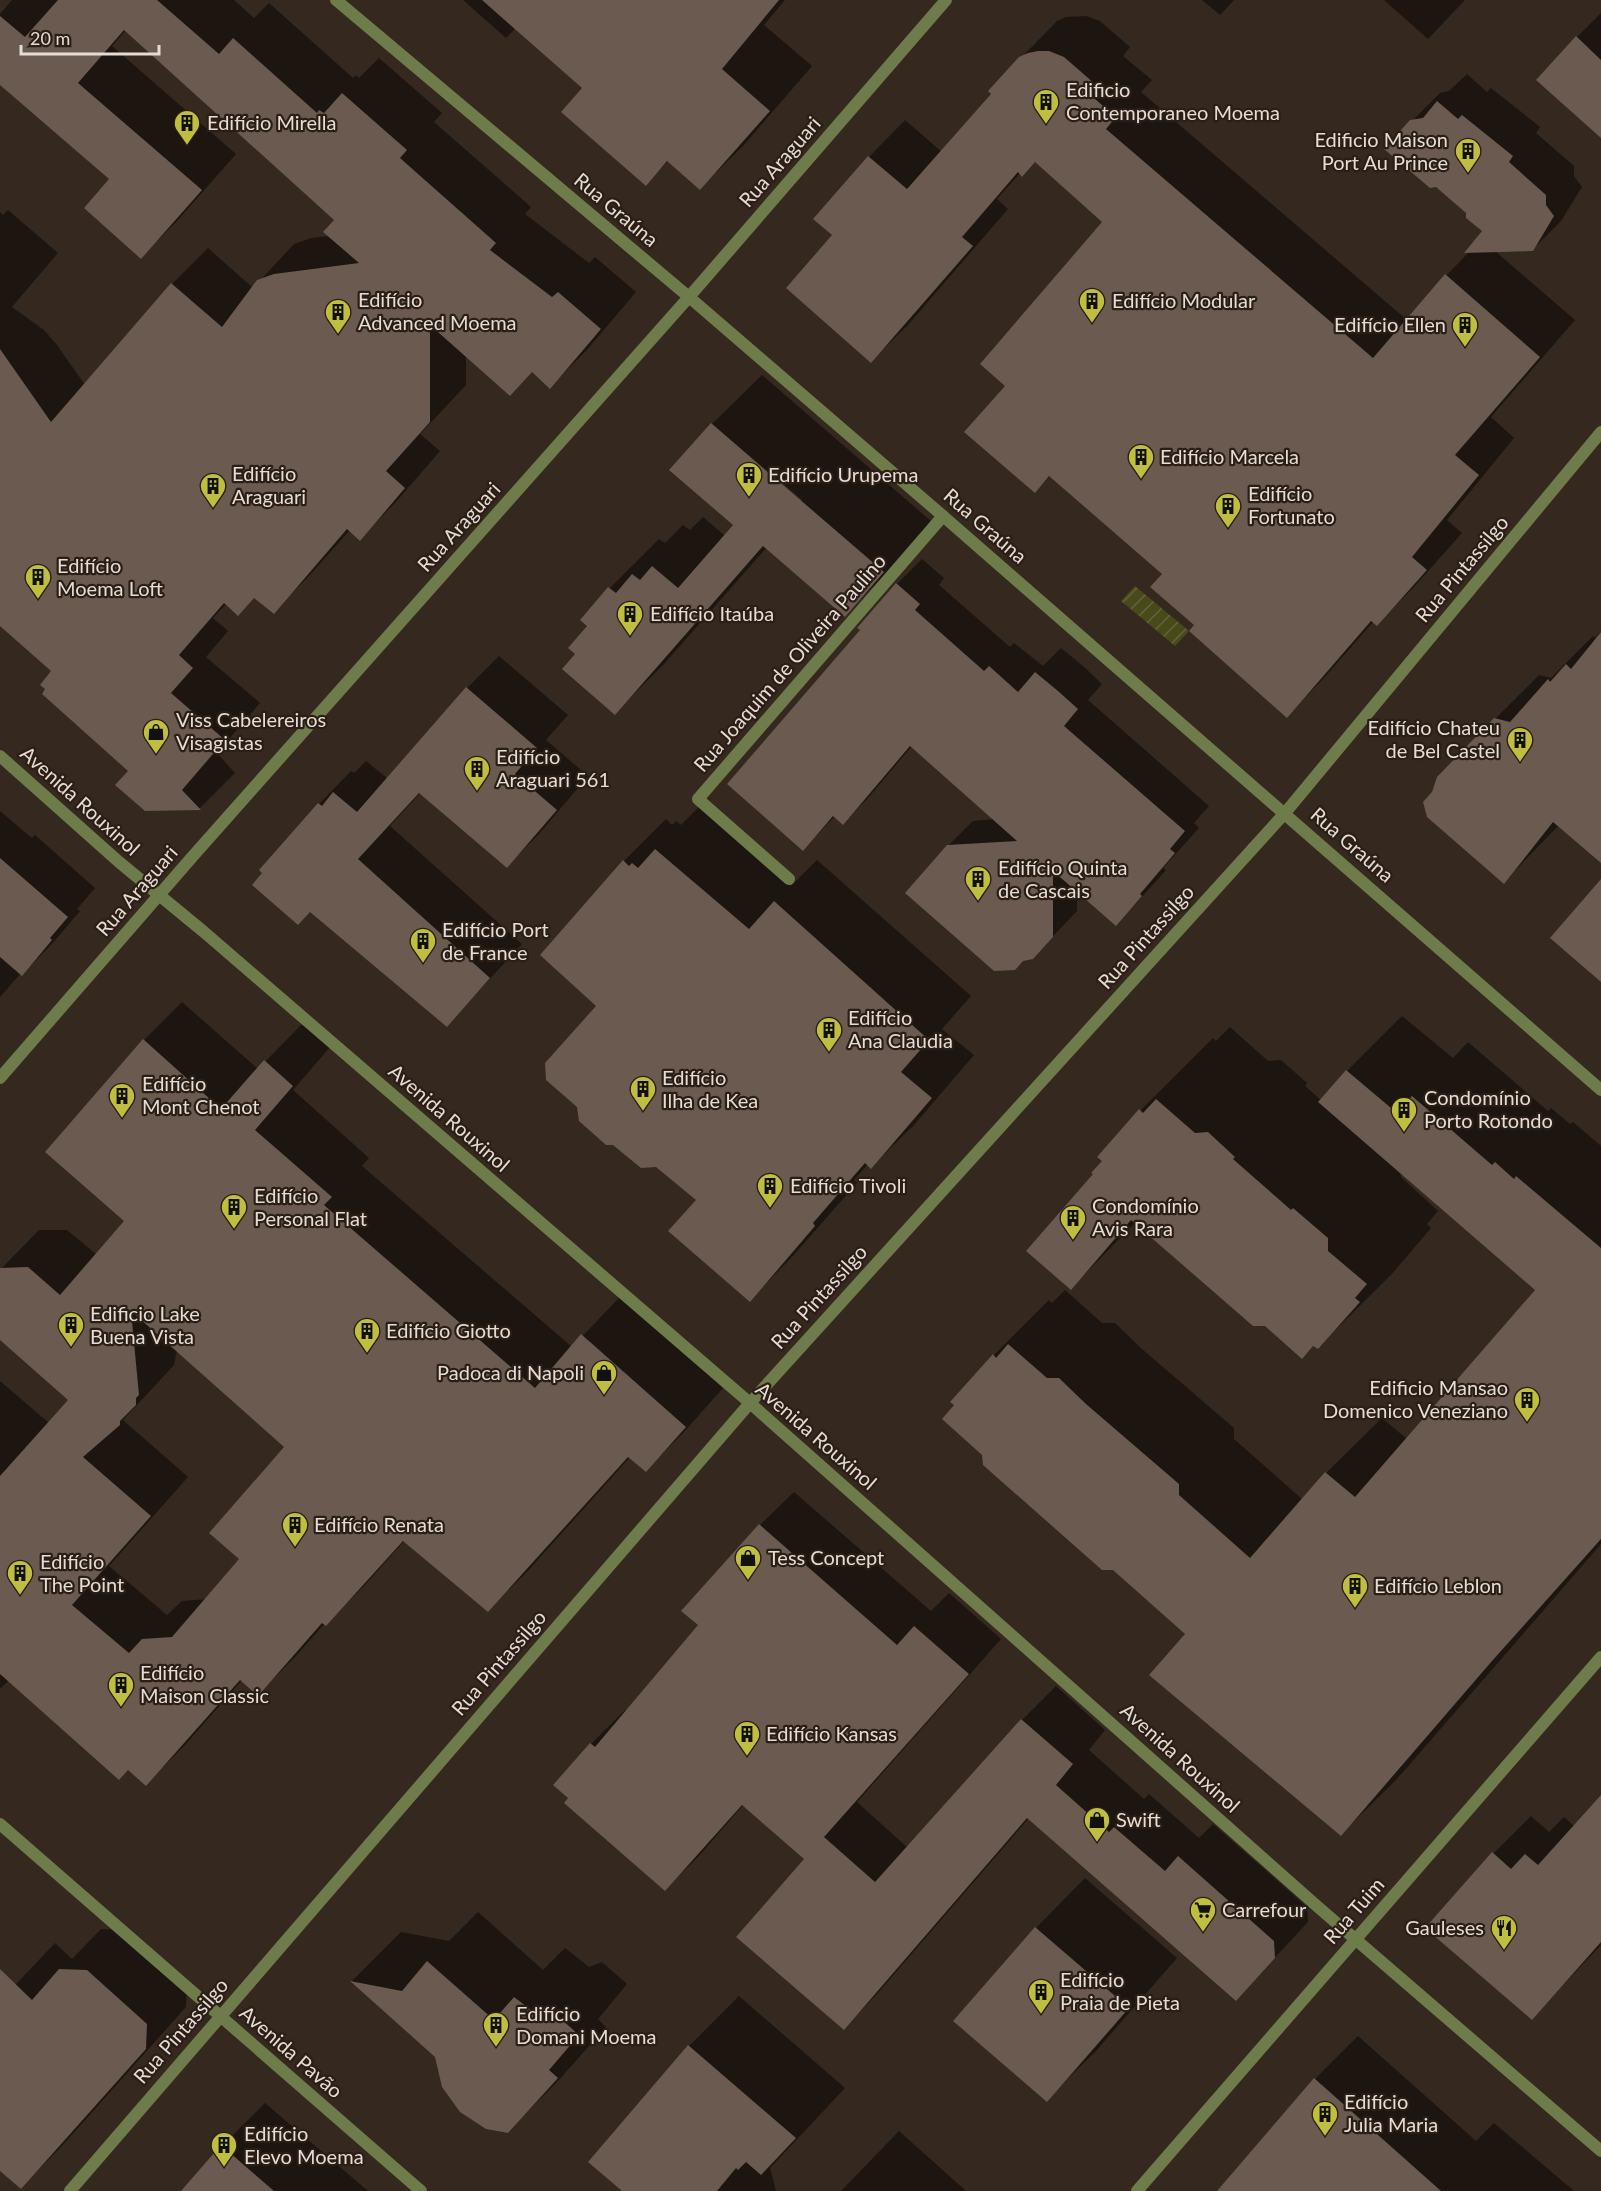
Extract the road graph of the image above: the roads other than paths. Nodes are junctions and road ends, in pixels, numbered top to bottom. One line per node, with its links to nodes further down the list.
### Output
1 (336, 0): 3 (street, Rua Graúna)
2 (946, 0): 3 (street, Rua Araguari)
3 (689, 297): 5 (street, Rua Graúna); 9 (street, Rua Araguari)
4 (1601, 432): 7 (street, Rua Pintassilgo)
5 (943, 516): 7 (street, Rua Graúna); 8 (street, Rua Joaquim de Oliveira Paulino)
6 (0, 756): 9 (street, Avenida Rouxinol)
7 (1285, 813): 11 (street, Rua Graúna); 12 (street, Rua Pintassilgo)
8 (789, 879)
9 (159, 896): 10 (street, Rua Araguari); 12 (street, Avenida Rouxinol)
10 (0, 1078)
11 (1601, 1090)
12 (750, 1403): 15 (street, Avenida Rouxinol); 16 (street, Rua Pintassilgo)
13 (1601, 1657): 15 (street, Rua Tuim)
14 (0, 1824): 16 (street, Avenida Pavão)
15 (1355, 1939): 17 (street, Avenida Rouxinol); 20 (street, Rua Tuim)
16 (220, 2016): 18 (street, Rua Pintassilgo); 19 (street, Avenida Pavão)
17 (1601, 2151)
18 (70, 2191)
19 (421, 2191)
20 (1137, 2191)

